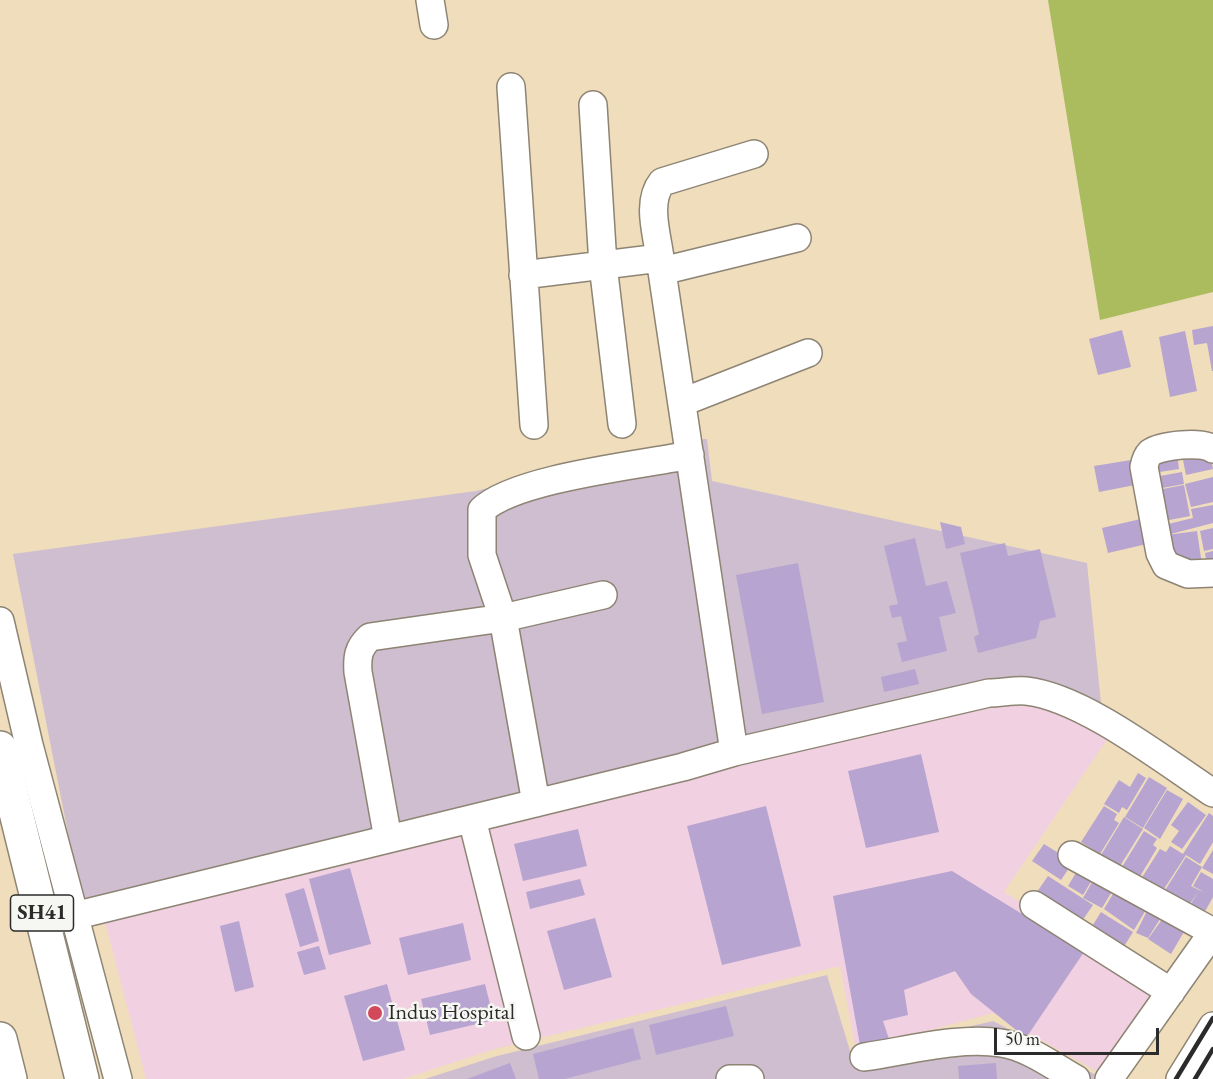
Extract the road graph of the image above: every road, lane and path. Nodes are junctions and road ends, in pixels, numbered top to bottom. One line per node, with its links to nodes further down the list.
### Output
1 (511, 87): 7 (street)
2 (593, 105): 5 (street)
3 (754, 154): 6 (street)
4 (797, 238): 6 (street)
5 (603, 265): 6 (street); 7 (street); 10 (street)
6 (661, 265): 9 (street)
7 (523, 275): 11 (street)
8 (807, 353): 9 (street)
9 (683, 402): 13 (street)
10 (622, 424)
11 (534, 425)
12 (1213, 449): 14 (street)
13 (690, 455): 16 (street); 19 (street)
14 (1213, 573)
15 (603, 595): 16 (street)
16 (503, 618): 21 (street); 23 (street)
17 (0, 621): 26 (street)
18 (0, 748): 27 (main road, SH41)
19 (734, 752): 20 (street); 21 (street)
20 (1213, 793)
21 (536, 803): 22 (street)
22 (472, 819): 23 (street); 31 (street)
23 (388, 839): 26 (street)
24 (1072, 855): 28 (street)
25 (1034, 905): 29 (street)
26 (76, 916): 27 (street); 37 (street)
27 (45, 923): 36 (main road, SH41)
28 (1213, 932): 29 (street)
29 (1171, 992): 41 (street)
30 (1213, 1026): 42 (street)
31 (526, 1036)
32 (0, 1039): 35 (main road)
33 (864, 1057): 40 (street)
34 (1213, 1064): 43 (street)
35 (10, 1079)
36 (82, 1079)
37 (118, 1079)
38 (730, 1079): 39 (street)
39 (750, 1079)
40 (1076, 1079)
41 (1109, 1079)
42 (1180, 1079)
43 (1204, 1079)

